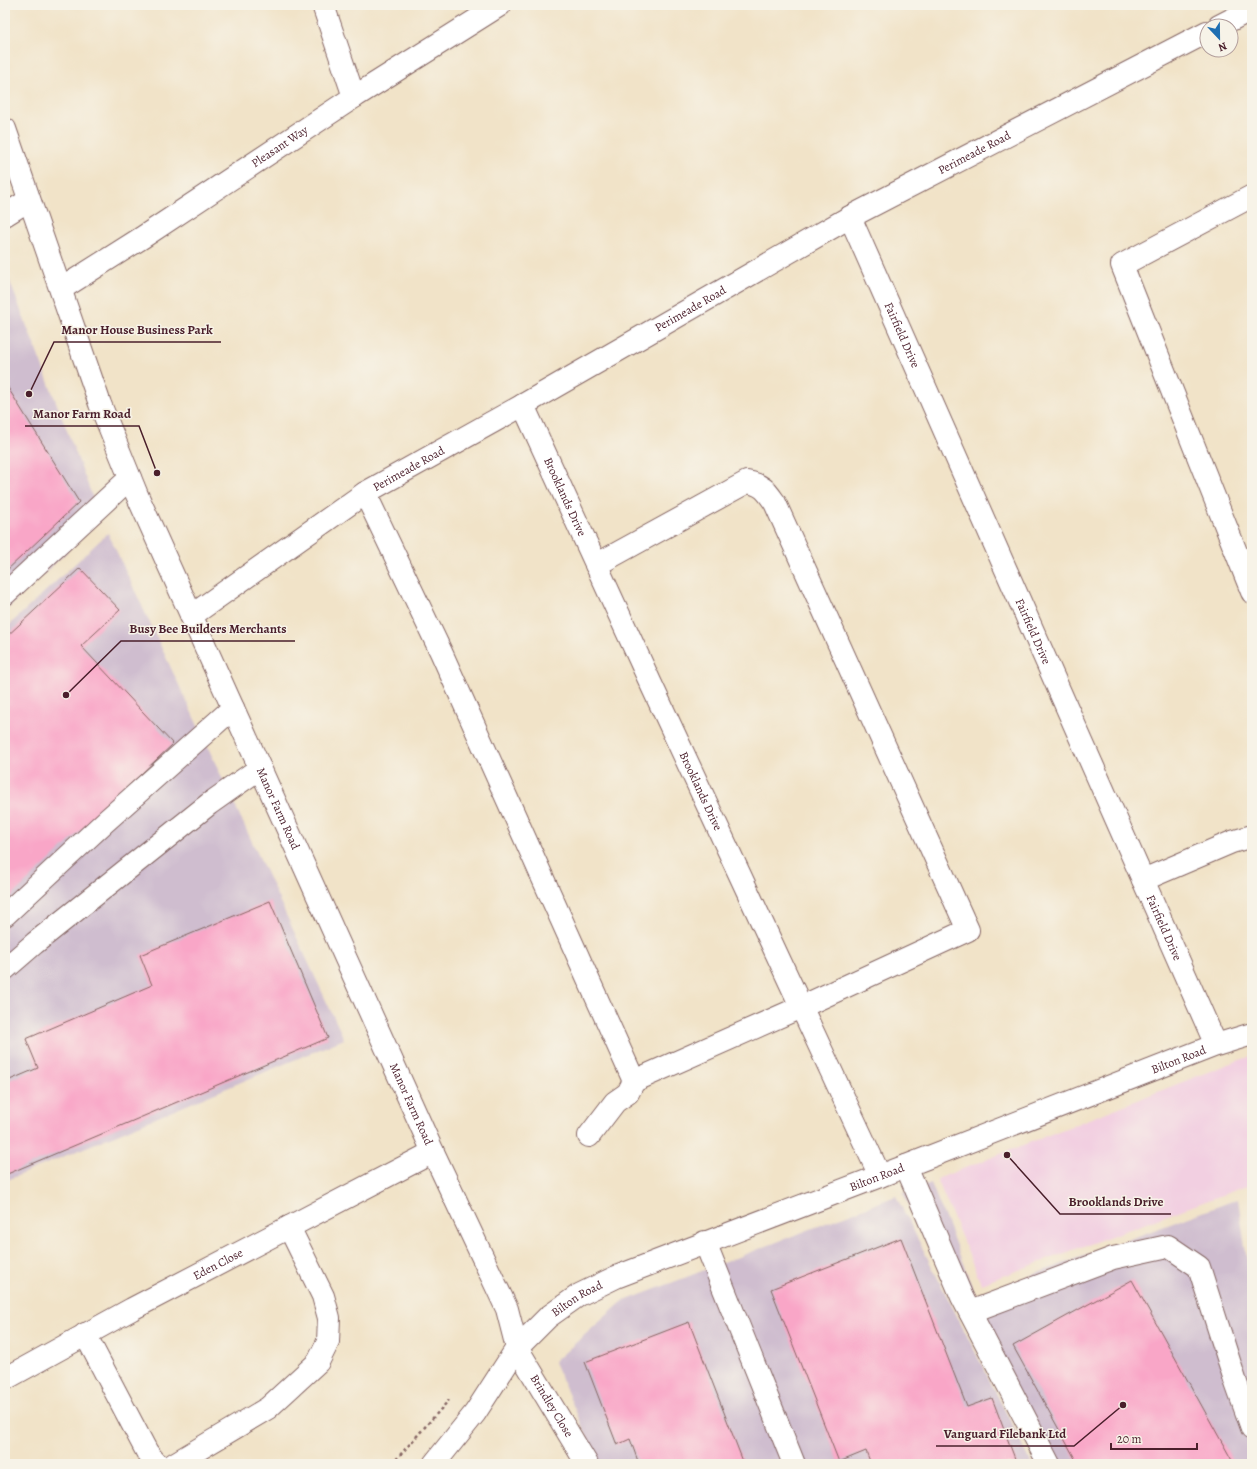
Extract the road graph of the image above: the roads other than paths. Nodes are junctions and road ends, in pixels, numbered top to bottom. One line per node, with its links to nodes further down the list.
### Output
1 (323, 5): 6 (street)
2 (500, 5): 6 (street, Pleasant Way)
3 (1252, 9): 4 (street)
4 (1235, 18)
5 (1199, 36): 11 (street, Perimeade Road)
6 (354, 97): 12 (street, Pleasant Way)
7 (5, 129): 9 (street, Manor Farm Road)
8 (1252, 196): 17 (street)
9 (29, 200): 10 (street); 12 (street, Manor Farm Road)
10 (5, 214)
11 (850, 217): 13 (street, Perimeade Road); 23 (street, Fairfield Drive)
12 (61, 289): 14 (street, Manor Farm Road)
13 (524, 405): 15 (street, Perimeade Road); 16 (street, Brooklands Drive)
14 (130, 478): 18 (street); 19 (street, Manor Farm Road)
15 (365, 493): 19 (street, Perimeade Road); 29 (street)
16 (596, 565): 26 (street, Brooklands Drive); 26 (street)
17 (1252, 592)
18 (5, 594)
19 (191, 616): 20 (street, Manor Farm Road)
20 (233, 708): 21 (street, Manor Farm Road); 24 (street)
21 (260, 768): 25 (street); 31 (street, Manor Farm Road)
22 (1252, 836): 23 (street)
23 (1142, 880): 28 (street, Fairfield Drive)
24 (5, 915)
25 (5, 969)
26 (801, 1007): 29 (street); 33 (street, Brooklands Drive)
27 (1252, 1034): 28 (street, Bilton Road)
28 (1216, 1045): 32 (street, Bilton Road)
29 (634, 1081): 30 (street)
30 (589, 1136)
31 (433, 1152): 34 (street, Eden Close); 38 (street, Manor Farm Road)
32 (906, 1166): 33 (street, Bilton Road); 36 (street)
33 (880, 1176): 35 (street, Bilton Road)
34 (289, 1227): 37 (street, Eden Close); 42 (street)
35 (705, 1242): 38 (street, Bilton Road); 45 (street)
36 (970, 1312): 40 (street); 46 (street)
37 (85, 1334): 39 (street, Eden Close); 41 (street)
38 (517, 1348): 43 (street); 44 (street, Brindley Close)
39 (5, 1378)
40 (1252, 1428)
41 (158, 1464)
42 (174, 1464)
43 (434, 1464)
44 (587, 1464)
45 (794, 1464)
46 (1049, 1464)

